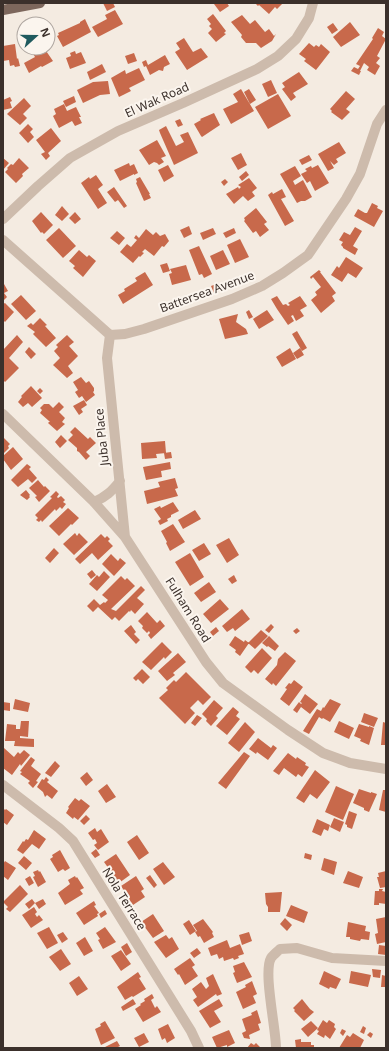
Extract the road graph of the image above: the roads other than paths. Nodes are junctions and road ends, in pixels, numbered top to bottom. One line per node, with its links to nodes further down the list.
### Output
1 (40, 3): 3 (main road)
2 (313, 3): 5 (street, El Wak Road)
3 (3, 10)
4 (386, 110): 7 (street, Battersea Avenue)
5 (3, 219)
6 (3, 240): 7 (street)
7 (110, 335): 9 (street, Juba Place)
8 (3, 414): 10 (street, Fulham Road)
9 (120, 481): 10 (street); 11 (street, Juba Place)
10 (94, 502): 11 (street, Fulham Road)
11 (126, 536): 12 (street, Fulham Road)
12 (386, 769)
13 (3, 785): 15 (street, Nola Terrace)
14 (386, 961): 16 (street)
15 (199, 1048)
16 (276, 1048)

